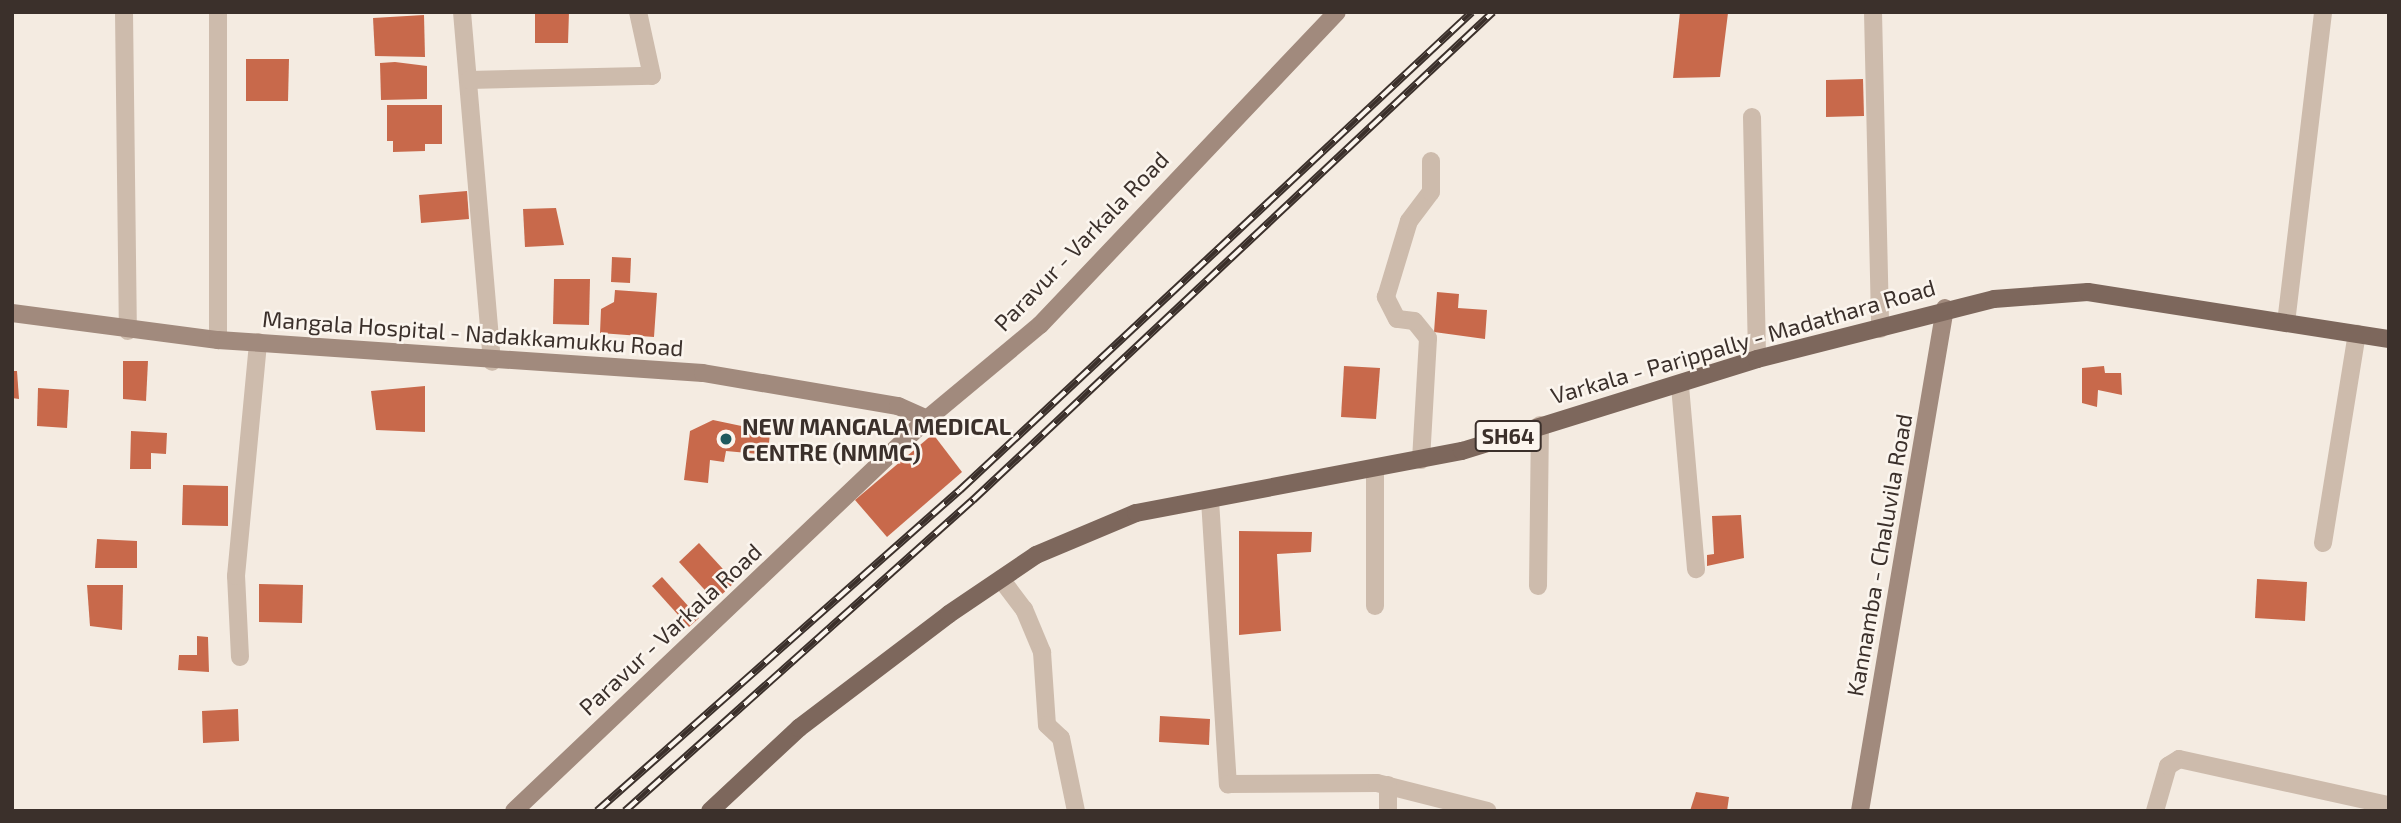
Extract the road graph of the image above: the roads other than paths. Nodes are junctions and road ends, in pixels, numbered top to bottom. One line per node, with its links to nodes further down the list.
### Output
1 (124, 12): 15 (street)
2 (218, 12): 18 (street)
3 (462, 12): 8 (street)
4 (638, 12): 8 (street)
5 (1337, 12): 23 (main road, Paravur - Varkala Road)
6 (1874, 12): 14 (street)
7 (2323, 12): 13 (street)
8 (469, 80): 21 (street)
9 (1752, 117): 20 (street)
10 (1431, 161): 25 (street)
11 (1945, 308): 13 (main road, Varkala - Parippally - Madathara Road / SH64); 14 (main road, Varkala - Parippally - Madathara Road / SH64); 41 (main road, Kannamba - Chaluvila Road)
12 (12, 313): 15 (main road, Mangala Hospital - Nadakkamukku Road)
13 (2286, 323): 16 (main road, Varkala - Parippally - Madathara Road / SH64)
14 (1880, 329): 20 (main road, Varkala - Parippally - Madathara Road / SH64)
15 (128, 331): 18 (main road, Mangala Hospital - Nadakkamukku Road)
16 (2357, 334): 17 (main road, Varkala - Parippally - Madathara Road / SH64); 28 (street)
17 (2389, 339)
18 (218, 340): 19 (main road, Mangala Hospital - Nadakkamukku Road)
19 (258, 342): 21 (main road, Mangala Hospital - Nadakkamukku Road); 33 (street)
20 (1758, 359): 22 (main road, Varkala - Parippally - Madathara Road / SH64)
21 (492, 362): 23 (main road, Mangala Hospital - Nadakkamukku Road)
22 (1679, 386): 24 (main road, Varkala - Parippally - Madathara Road / SH64); 29 (street)
23 (927, 419): 36 (main road, Paravur - Varkala Road)
24 (1540, 425): 25 (main road, Varkala - Parippally - Madathara Road / SH64); 31 (street)
25 (1421, 460): 26 (main road, Varkala - Parippally - Madathara Road / SH64)
26 (1376, 470): 27 (main road, Varkala - Parippally - Madathara Road / SH64); 32 (street)
27 (1210, 500): 30 (main road, Varkala - Parippally - Madathara Road / SH64); 34 (street)
28 (2323, 544)
29 (1696, 569)
30 (1001, 579): 37 (main road, Varkala - Parippally - Madathara Road / SH64); 38 (street)
31 (1538, 586)
32 (1375, 606)
33 (240, 657)
34 (1388, 785): 39 (street); 40 (street)
35 (2389, 806): 42 (street)
36 (514, 811)
37 (710, 811)
38 (1076, 811)
39 (1388, 811)
40 (1488, 811)
41 (1860, 811)
42 (2155, 811)

